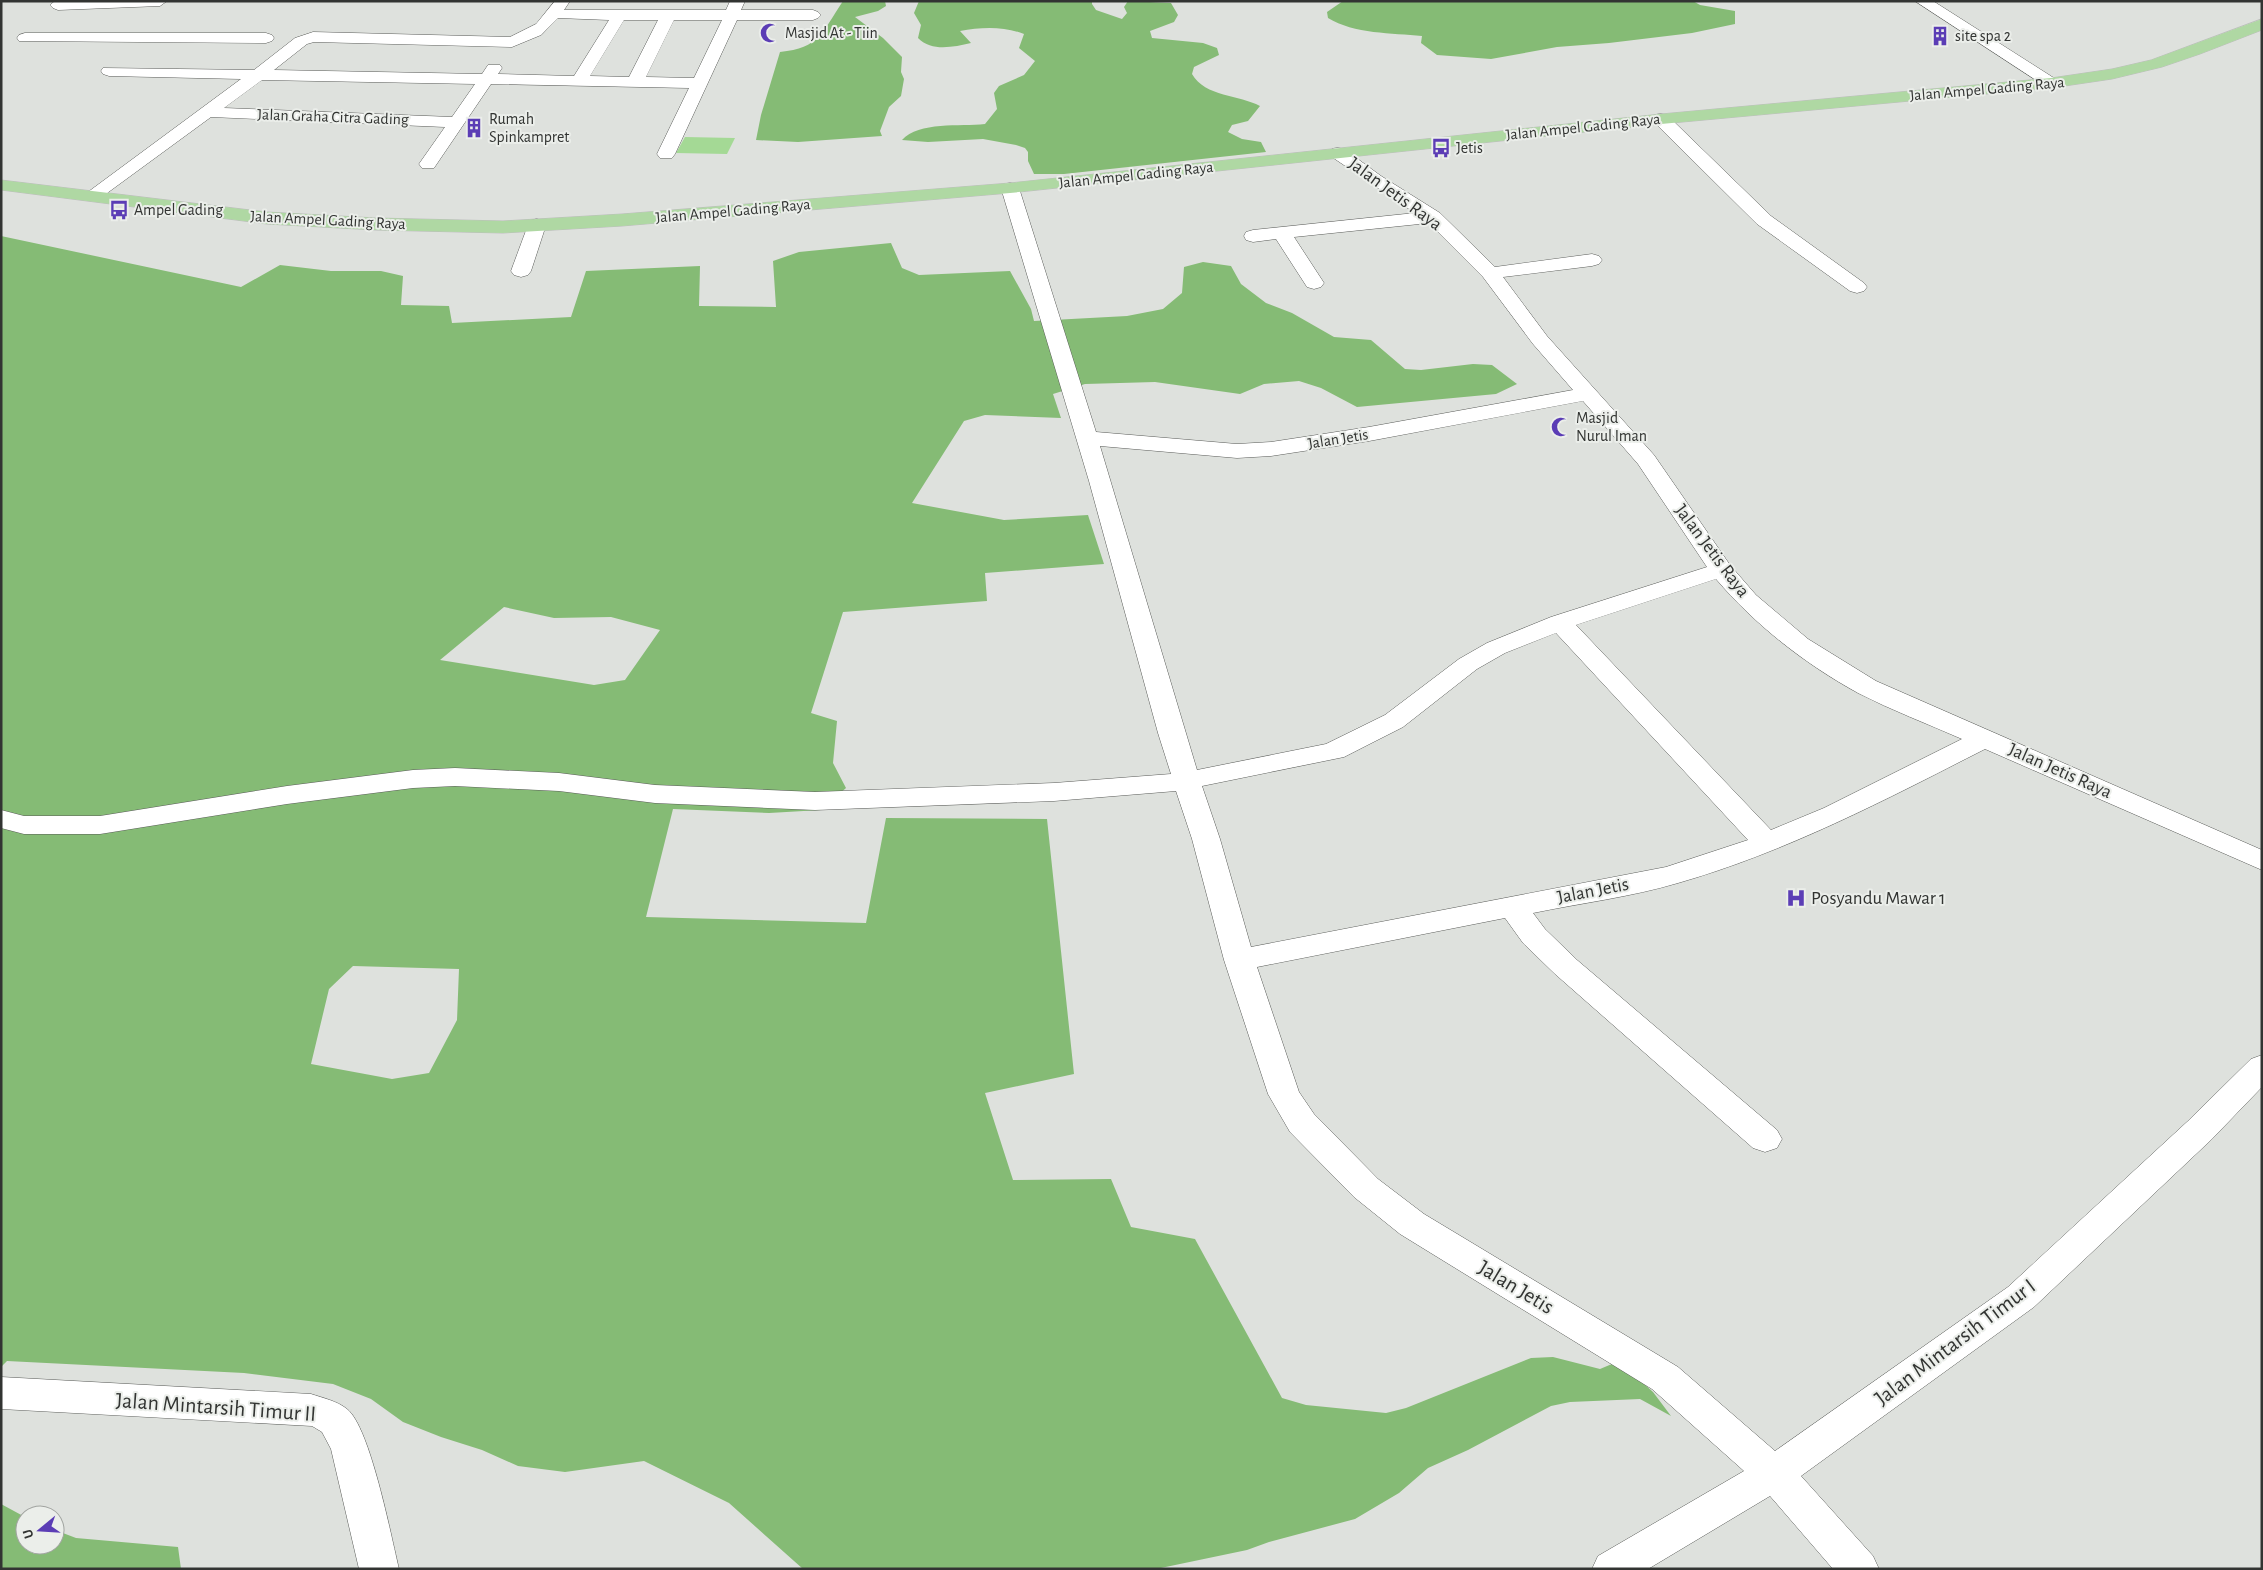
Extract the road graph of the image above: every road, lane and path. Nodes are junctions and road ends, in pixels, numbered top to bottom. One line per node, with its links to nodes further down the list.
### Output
1 (160, 1): 3 (street)
2 (1922, 1): 18 (street)
3 (59, 3): 10 (street)
4 (736, 7): 7 (street); 8 (street); 17 (street)
5 (563, 8): 6 (street); 11 (street)
6 (620, 14): 7 (street); 15 (street)
7 (669, 14): 16 (street)
8 (813, 15)
9 (2262, 24): 18 (main road, Jalan Ampel Gading Raya)
10 (266, 38)
11 (512, 42): 13 (street, Jalan Graha Citra Gading); 14 (street)
12 (109, 71): 13 (street)
13 (258, 75): 14 (street); 19 (street, Jalan Graha Citra Gading)
14 (486, 79): 15 (street); 21 (street)
15 (579, 81): 16 (street)
16 (635, 82): 17 (street)
17 (700, 83): 23 (street)
18 (2051, 83): 20 (main road, Jalan Ampel Gading Raya)
19 (209, 112): 21 (street, Jalan Graha Citra Gading); 27 (street, Jalan Graha Citra Gading)
20 (1661, 119): 22 (main road, Jalan Ampel Gading Raya); 36 (street)
21 (456, 122): 24 (street)
22 (1338, 152): 26 (main road, Jalan Ampel Gading Raya); 28 (street, Jalan Jetis Raya)
23 (666, 154)
24 (428, 164)
25 (1, 184): 27 (main road, Jalan Ampel Gading Raya)
26 (1010, 188): 29 (main road, Jalan Ampel Gading Raya); 38 (street, Jalan Jetis)
27 (93, 195): 29 (main road, Jalan Ampel Gading Raya)
28 (1433, 217): 30 (street); 34 (street, Jalan Jetis Raya)
29 (537, 225): 33 (street)
30 (1282, 232): 31 (street); 35 (street)
31 (1253, 236)
32 (1592, 260): 34 (street)
33 (521, 271)
34 (1490, 273): 37 (street, Jalan Jetis Raya)
35 (1314, 282)
36 (1858, 287)
37 (1587, 394): 38 (street, Jalan Jetis); 39 (street, Jalan Jetis Raya)
38 (1086, 438): 42 (street, Jalan Jetis)
39 (1721, 570): 40 (street); 41 (street, Jalan Jetis Raya)
40 (1560, 622): 42 (street); 44 (street)
41 (1985, 738): 44 (street, Jalan Jetis); 45 (street, Jalan Jetis Raya)
42 (1187, 781): 43 (street); 47 (street, Jalan Jetis)
43 (1, 819)
44 (1767, 843): 46 (street, Jalan Jetis)
45 (2262, 861)
46 (1513, 907): 47 (street, Jalan Jetis); 49 (street)
47 (1239, 960): 51 (street, Jalan Jetis)
48 (2262, 1067): 51 (street, Jalan Mintarsih Timur I)
49 (1765, 1139)
50 (1, 1393): 52 (street, Jalan Mintarsih Timur II)
51 (1774, 1473): 53 (street, Jalan Mintarsih Timur I); 54 (street, Jalan Jetis)
52 (380, 1569)
53 (1612, 1569)
54 (1859, 1569)

